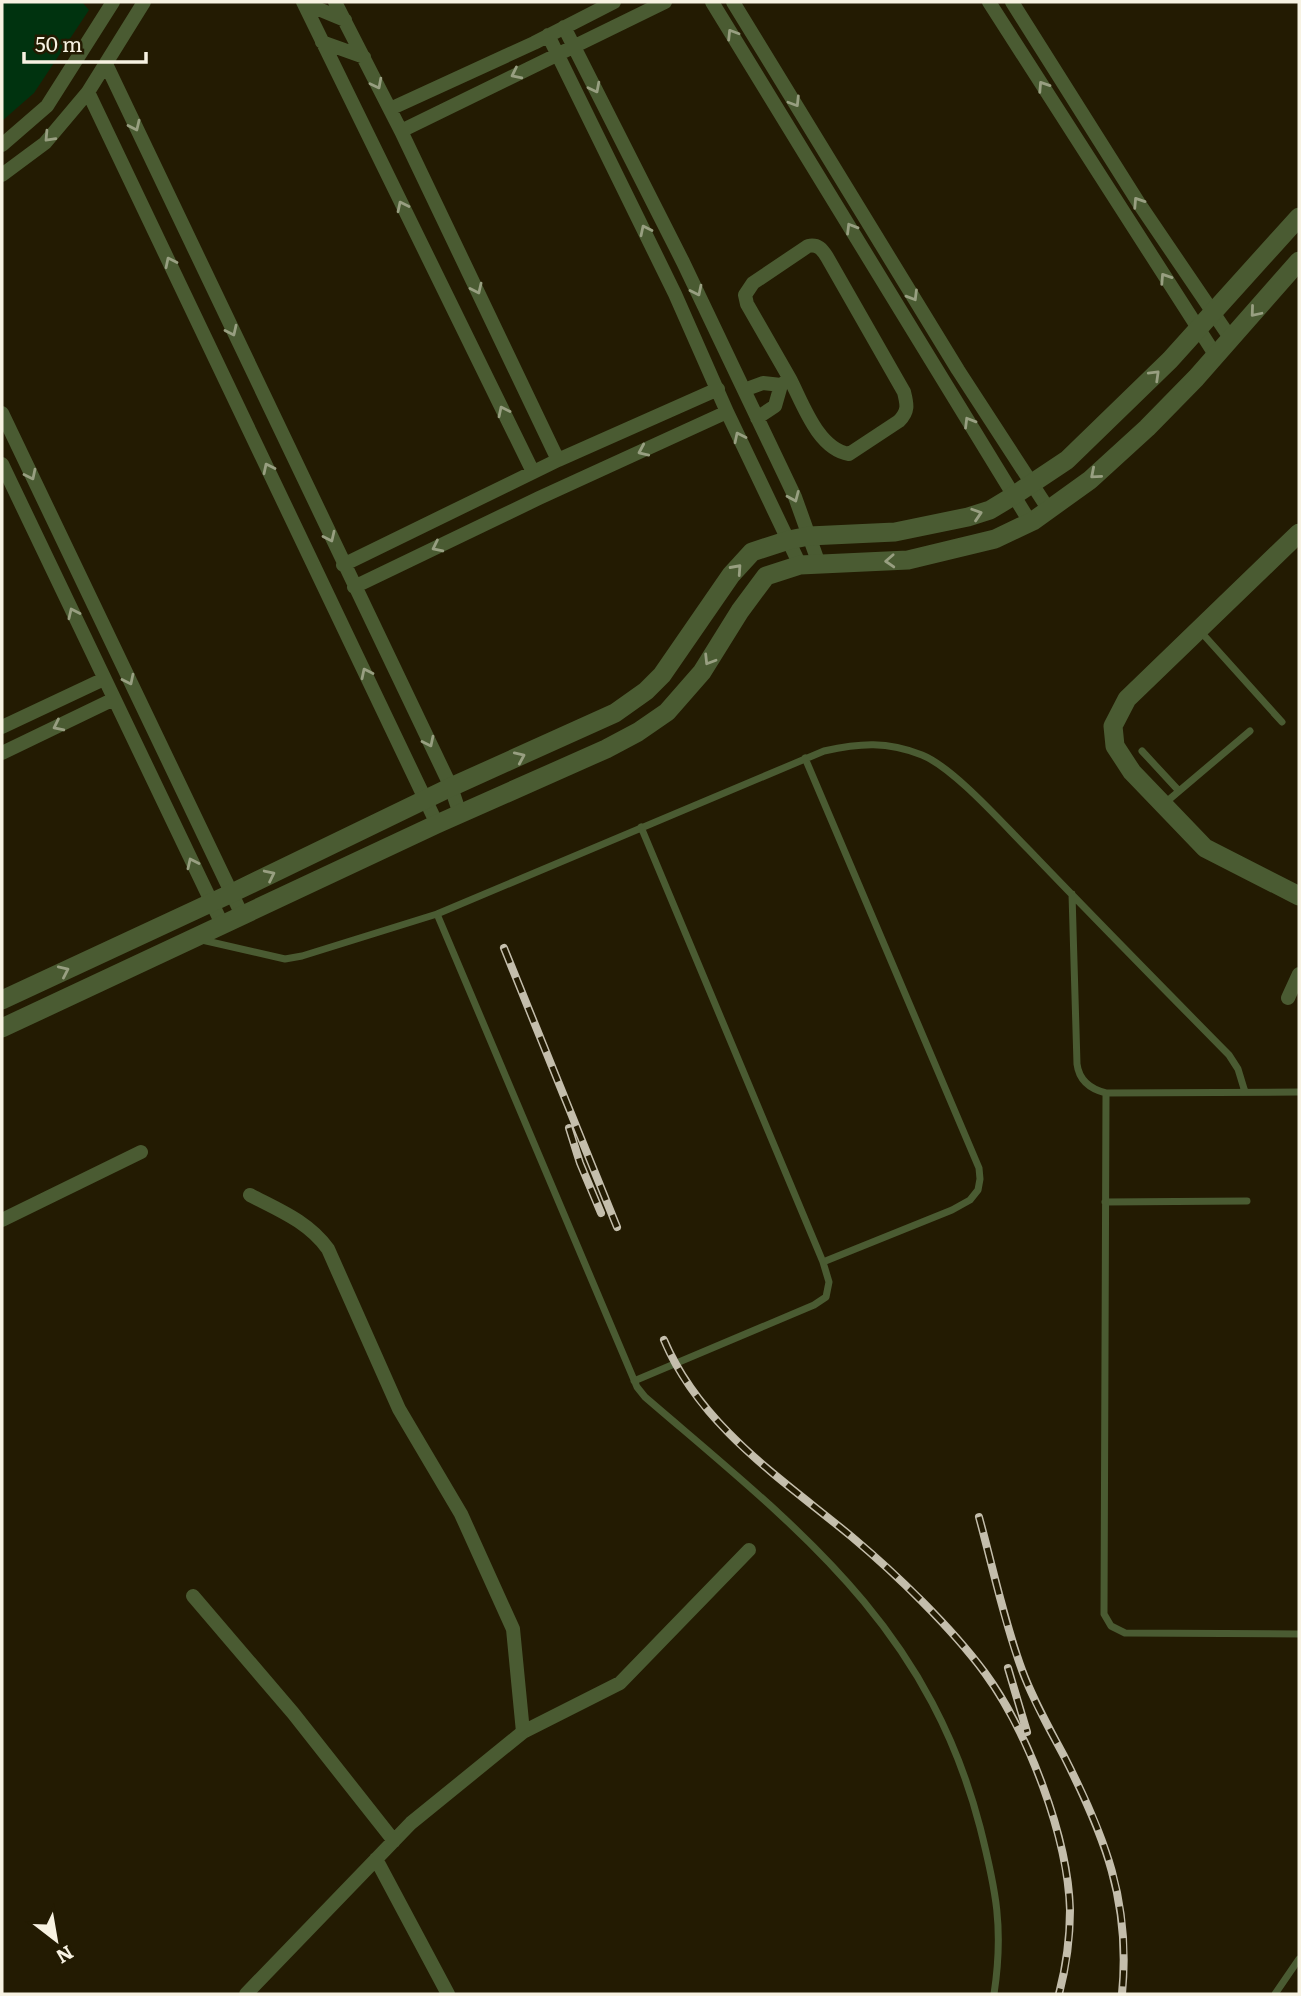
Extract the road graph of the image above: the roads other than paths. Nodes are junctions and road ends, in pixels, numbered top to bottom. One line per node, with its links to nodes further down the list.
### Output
1 (113, 2): 22 (street)
2 (144, 2): 18 (street)
3 (335, 2): 11 (street)
4 (614, 2): 12 (street)
5 (665, 2): 15 (street)
6 (712, 2): 40 (street, one-way to 6)
7 (733, 2): 39 (street, one-way to 39)
8 (989, 2): 27 (street, one-way to 8)
9 (1012, 2): 26 (street, one-way to 9)
10 (304, 3): 11 (street); 14 (street)
11 (345, 20): 17 (street)
12 (564, 27): 13 (street); 15 (street)
13 (548, 35): 16 (street); 20 (street)
14 (322, 41): 17 (street); 38 (street, one-way to 14)
15 (574, 46): 16 (street); 32 (street, one-way to 32)
16 (558, 53): 21 (street, one-way to 21); 31 (street, one-way to 16)
17 (363, 57): 20 (street, one-way to 20)
18 (106, 64): 19 (street); 46 (street, one-way to 46)
19 (88, 92): 23 (street, one-way to 23); 60 (street, one-way to 19)
20 (390, 109): 21 (street)
21 (401, 131): 36 (street, one-way to 36)
22 (2, 145)
23 (2, 175)
24 (1299, 217): 26 (street)
25 (1299, 261): 28 (street, one-way to 28)
26 (1213, 314): 27 (street); 28 (street)
27 (1198, 330): 29 (street); 39 (street, one-way to 27)
28 (1231, 339): 29 (street)
29 (1216, 356): 41 (street, one-way to 41)
30 (785, 382): 30 (street); 32 (street); 35 (street)
31 (718, 389): 33 (street); 36 (street)
32 (744, 390): 35 (street)
33 (727, 412): 45 (street, one-way to 33); 48 (street, one-way to 48)
34 (2, 413): 65 (street, one-way to 65)
35 (757, 418): 44 (street, one-way to 44)
36 (558, 460): 38 (street)
37 (2, 464): 50 (street, one-way to 37)
38 (533, 472): 46 (street)
39 (1031, 485): 40 (street); 41 (street)
40 (1013, 496): 42 (street); 44 (street, one-way to 40)
41 (1049, 510): 42 (street)
42 (1030, 522): 47 (street, one-way to 47)
43 (1299, 533): 49 (street)
44 (809, 536): 45 (street); 47 (street)
45 (789, 540): 47 (street); 58 (street, one-way to 45)
46 (343, 565): 48 (street)
47 (809, 565): 62 (street, one-way to 62)
48 (354, 587): 58 (street, one-way to 58)
49 (1199, 630): 52 (lane); 61 (street)
50 (104, 679): 51 (street); 53 (street)
51 (114, 699): 56 (street, one-way to 56); 68 (street, one-way to 51)
52 (1282, 722)
53 (2, 726)
54 (1250, 731): 59 (lane)
55 (1142, 751): 59 (lane)
56 (2, 753)
57 (805, 758): 64 (lane); 66 (lane); 85 (lane)
58 (451, 787): 60 (street); 62 (street)
59 (1179, 791): 61 (lane)
60 (427, 799): 63 (street); 65 (street, one-way to 60)
61 (1162, 805): 67 (street)
62 (460, 814): 63 (street)
63 (437, 824): 70 (street)
64 (641, 827): 69 (lane); 85 (lane)
65 (232, 893): 68 (street); 70 (street)
66 (1072, 894): 77 (lane); 79 (lane)
67 (1299, 896)
68 (211, 902): 71 (street); 75 (street, one-way to 68)
69 (437, 914): 72 (lane); 86 (lane)
70 (242, 915): 71 (street)
71 (222, 924): 72 (street)
72 (193, 938): 76 (street)
73 (1299, 974): 74 (street)
74 (1288, 998)
75 (2, 1000)
76 (2, 1028)
77 (1245, 1092): 78 (lane); 79 (lane)
78 (1299, 1092)
79 (1106, 1093): 83 (lane)
80 (141, 1152): 84 (street)
81 (250, 1195): 90 (street)
82 (1247, 1201): 83 (lane)
83 (1105, 1202): 89 (lane)
84 (2, 1220)
85 (823, 1262): 86 (lane)
86 (634, 1381): 96 (lane)
87 (749, 1550): 90 (street)
88 (193, 1596): 91 (street)
89 (1299, 1634)
90 (523, 1732): 91 (street)
91 (394, 1840): 92 (street)
92 (376, 1859): 94 (street); 95 (street)
93 (1299, 1959): 97 (lane)
94 (246, 1994)
95 (449, 1994)
96 (994, 1994)
97 (1275, 1994)

